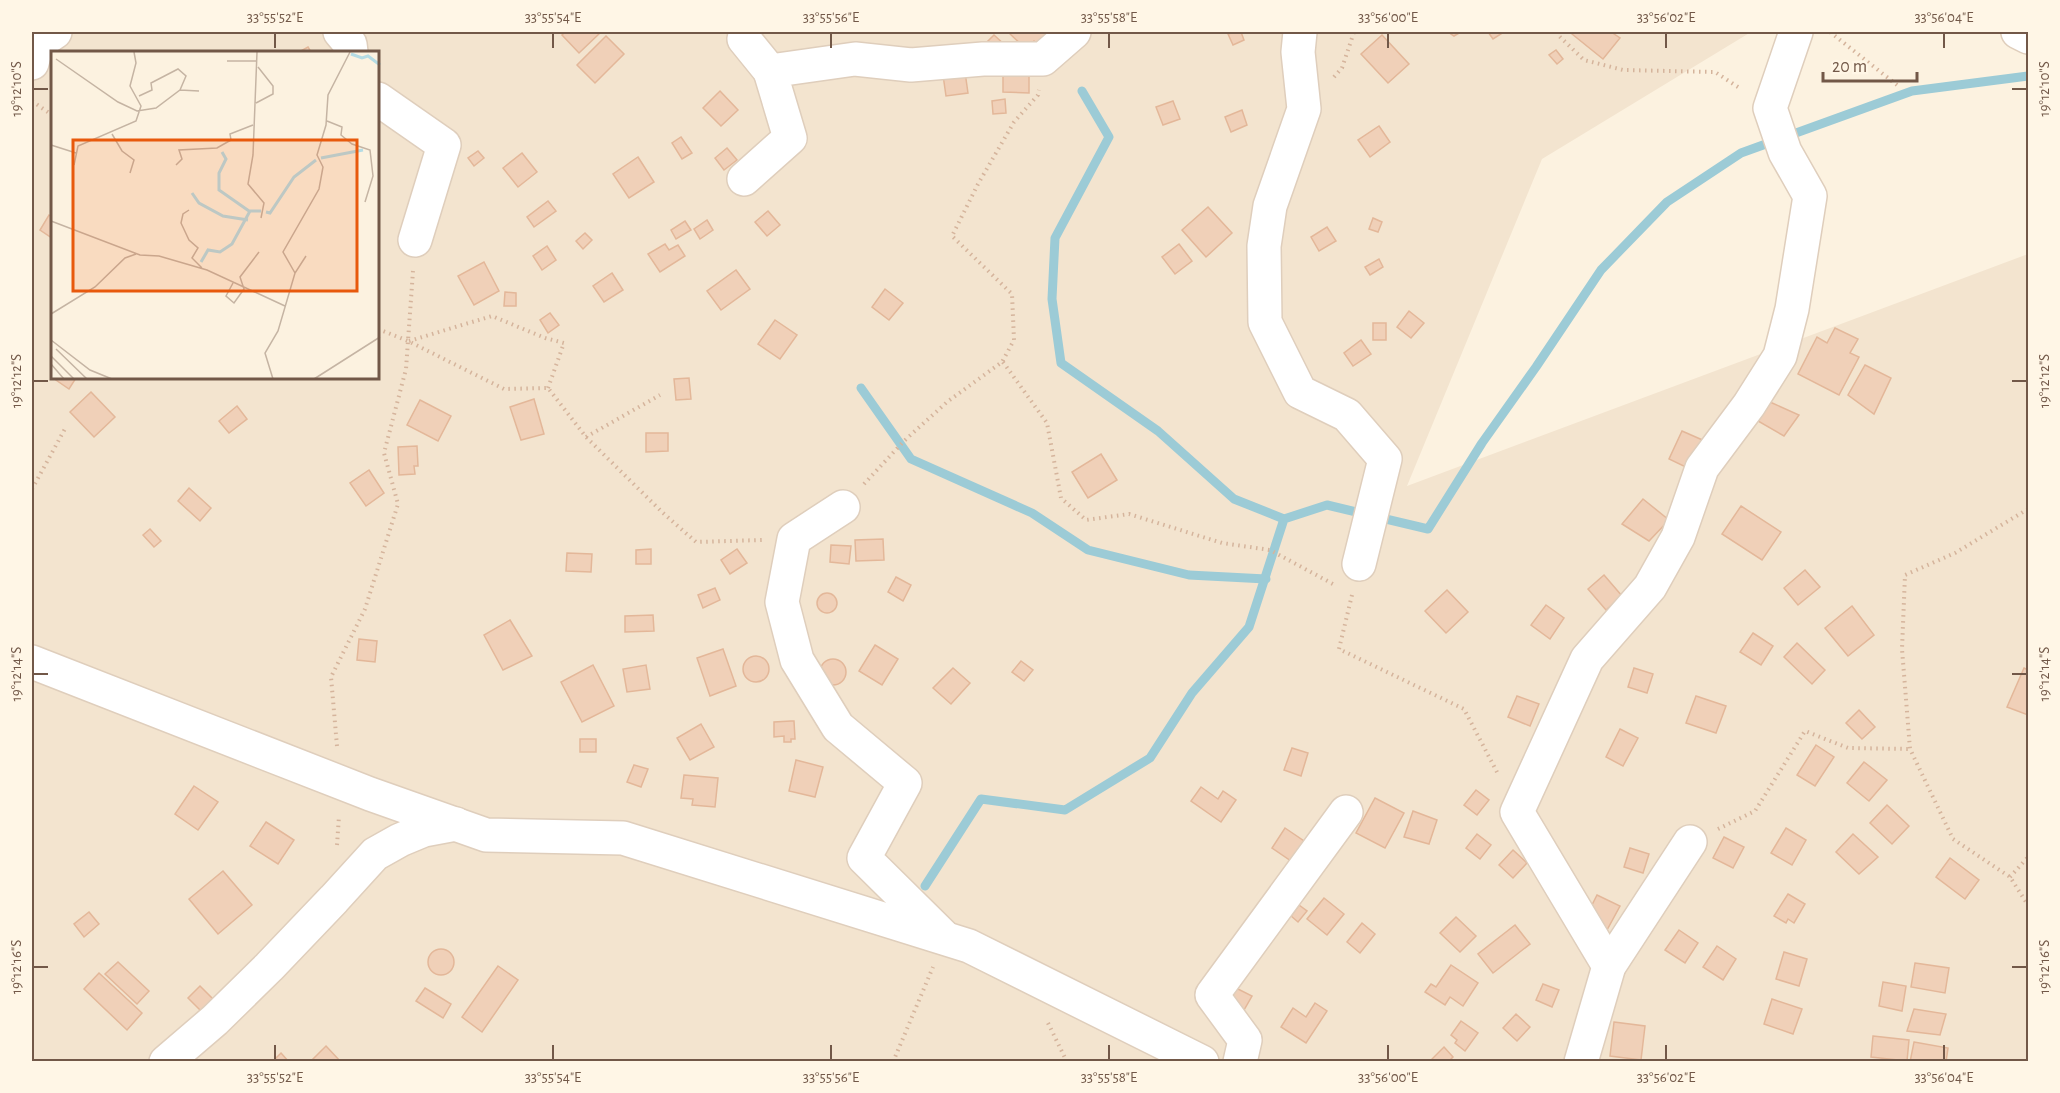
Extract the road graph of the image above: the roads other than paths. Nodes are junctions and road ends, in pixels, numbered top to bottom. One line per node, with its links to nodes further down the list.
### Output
1 (55, 32): 10 (street)
2 (340, 32): 9 (street)
3 (1074, 32): 11 (street)
4 (1300, 32): 16 (street)
5 (1796, 32): 22 (street)
6 (2018, 32): 7 (street)
7 (2028, 37)
8 (744, 39): 11 (street)
9 (351, 51)
10 (32, 63)
11 (770, 71): 13 (street)
12 (380, 100): 14 (street)
13 (744, 179)
14 (415, 240)
15 (843, 507): 21 (street)
16 (1359, 564)
17 (32, 662): 19 (street)
18 (1346, 812): 26 (street)
19 (456, 824): 21 (street); 24 (street)
20 (1690, 843): 22 (street)
21 (945, 938): 23 (street)
22 (1609, 966): 27 (street)
23 (1154, 1051): 25 (street)
24 (166, 1062)
25 (1202, 1062)
26 (1240, 1062)
27 (1581, 1062)

